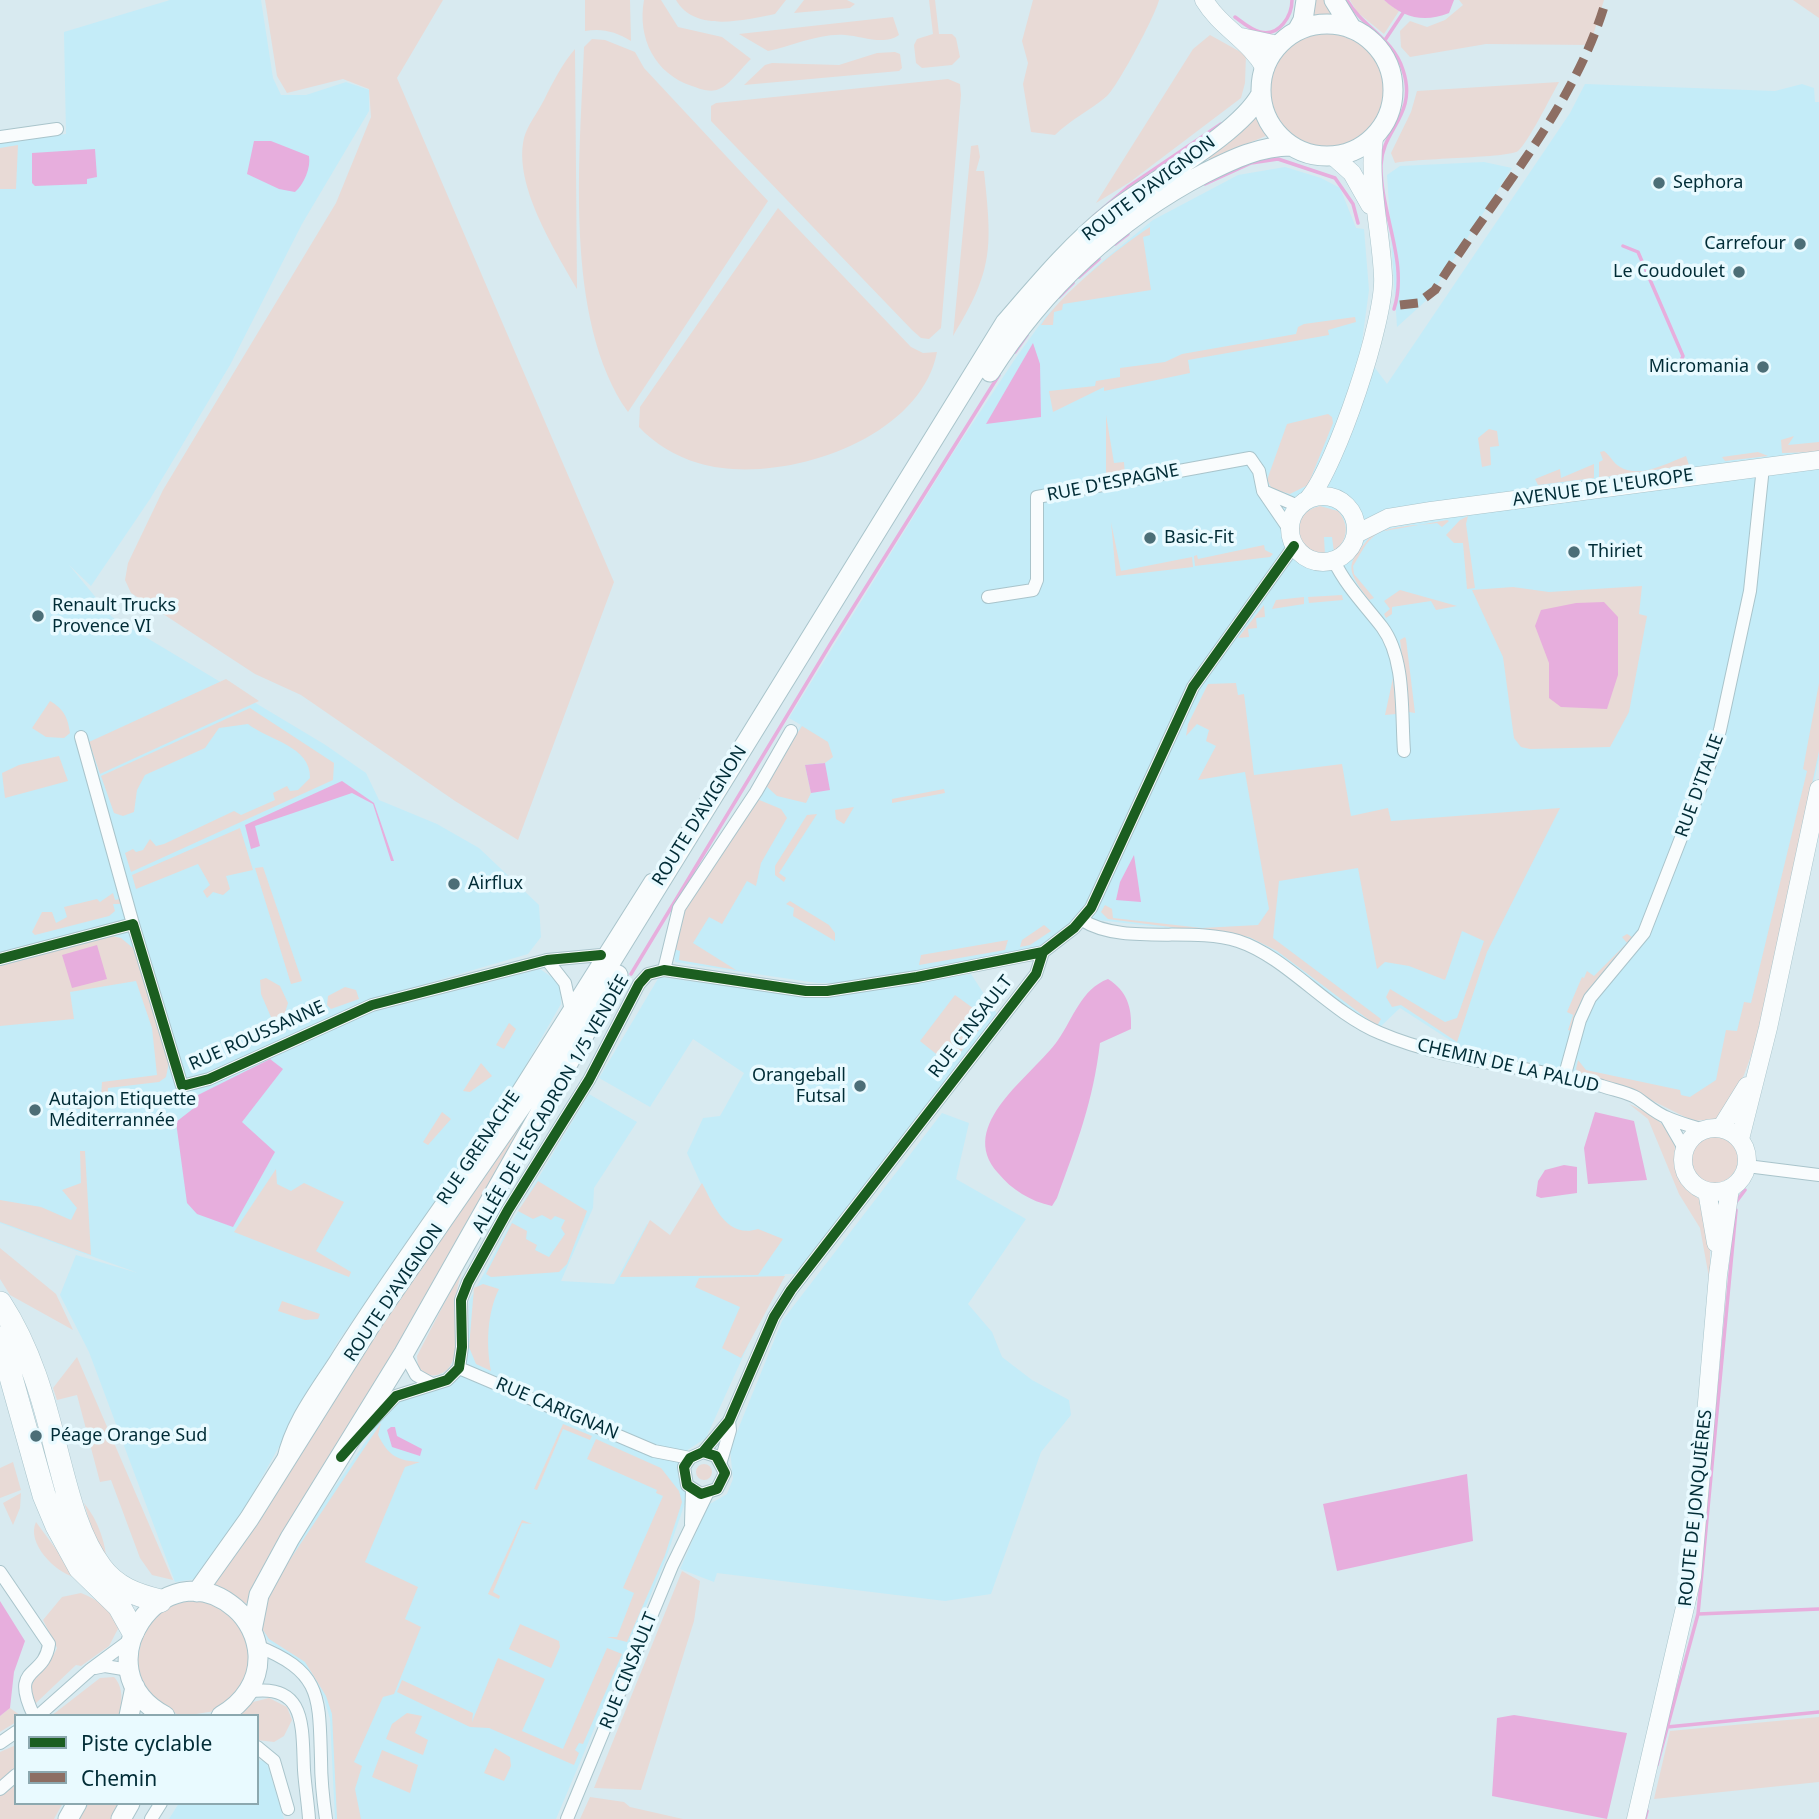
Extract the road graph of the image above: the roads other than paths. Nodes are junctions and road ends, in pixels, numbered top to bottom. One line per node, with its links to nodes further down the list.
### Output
1 (1203, 0): 6 (main road)
2 (1306, 0): 5 (main road)
3 (1334, 0): 4 (main road)
4 (1352, 29): 5 (main road); 12 (main road)
5 (1297, 31): 7 (main road)
6 (1240, 36): 7 (main road); 8 (main road)
7 (1278, 46): 8 (main road)
8 (1265, 68): 9 (main road)
9 (1261, 94): 13 (main road); 32 (main road, ROUTE D'AVIGNON)
10 (57, 129): 11 (street)
11 (0, 137)
12 (1374, 137): 14 (main road); 15 (main road)
13 (1291, 146): 14 (main road); 56 (main road, ROUTE D'AVIGNON)
14 (1333, 156): 15 (main road)
15 (1377, 223): 18 (main road)
16 (1819, 460): 17 (main road, AVENUE DE L'EUROPE)
17 (1763, 467): 23 (main road, AVENUE DE L'EUROPE); 44 (street, RUE D'ITALIE)
18 (1327, 468): 20 (main road); 21 (main road)
19 (1263, 491): 21 (street); 25 (street, RUE D'ESPAGNE); 27 (street, RUE D'ESPAGNE)
20 (1334, 497): 21 (main road); 22 (main road)
21 (1303, 502): 25 (main road)
22 (1352, 512): 23 (main road, AVENUE DE L'EUROPE); 24 (main road)
23 (1388, 518): 24 (main road, AVENUE DE L'EUROPE)
24 (1356, 534): 26 (main road)
25 (1292, 538): 26 (main road); 33 (street, RUE CINSAULT)
26 (1334, 561): 30 (street)
27 (988, 597)
28 (791, 731): 40 (street)
29 (80, 737): 34 (street, RUE ROUSSANNE)
30 (1404, 751)
31 (1819, 789): 43 (main road)
32 (694, 825): 36 (street, RUE GRENACHE); 66 (main road, ROUTE D'AVIGNON)
33 (1082, 920): 35 (street, RUE CINSAULT); 44 (street, CHEMIN DE LA PALUD)
34 (132, 921): 38 (street); 39 (street, RUE ROUSSANNE)
35 (1042, 952): 37 (street); 41 (street, RUE CINSAULT)
36 (601, 955): 39 (street, RUE ROUSSANNE); 42 (street, RUE GRENACHE)
37 (1027, 956): 40 (street); 41 (street, RUE CINSAULT)
38 (0, 960)
39 (547, 960): 42 (street)
40 (664, 970): 57 (street, ALLÉE DE L'ESCADRON 1/5 VENDÉE)
41 (1024, 988): 59 (street, RUE CINSAULT)
42 (570, 1006): 66 (street, RUE GRENACHE)
43 (1755, 1073): 46 (main road); 47 (main road)
44 (1564, 1078): 45 (street, CHEMIN DE LA PALUD)
45 (1666, 1117): 46 (street, CHEMIN DE LA PALUD); 48 (street, CHEMIN DE LA PALUD)
46 (1712, 1129): 47 (main road); 48 (main road)
47 (1740, 1139): 49 (main road)
48 (1685, 1150): 52 (main road, ROUTE DE JONQUIÈRES)
49 (1747, 1166): 50 (street); 51 (main road, ROUTE DE JONQUIÈRES)
50 (1819, 1175)
51 (1730, 1188): 52 (main road); 53 (main road, ROUTE DE JONQUIÈRES)
52 (1707, 1191): 53 (main road, ROUTE DE JONQUIÈRES)
53 (1718, 1275): 90 (main road, ROUTE DE JONQUIÈRES)
54 (0, 1303): 72 (highway)
55 (0, 1338): 73 (highway)
56 (404, 1353): 58 (street); 62 (main road, ROUTE D'AVIGNON)
57 (459, 1368): 58 (street); 60 (street, RUE CARIGNAN)
58 (432, 1384): 62 (street)
59 (729, 1421): 61 (street, RUE CINSAULT); 64 (street, RUE CINSAULT)
60 (654, 1451): 63 (street, RUE CARIGNAN); 65 (street, RUE CARIGNAN)
61 (704, 1452): 63 (street, RUE CINSAULT); 64 (street)
62 (341, 1457): 74 (main road, ROUTE D'AVIGNON)
63 (690, 1458): 65 (street)
64 (721, 1461): 68 (street, RUE CINSAULT)
65 (683, 1472): 67 (street, RUE CINSAULT)
66 (276, 1476): 71 (main road, ROUTE D'AVIGNON)
67 (692, 1490): 68 (street); 69 (street, RUE CINSAULT)
68 (707, 1494): 69 (street, RUE CINSAULT)
69 (691, 1524): 89 (street, RUE CINSAULT)
70 (0, 1572): 78 (street)
71 (197, 1592): 72 (main road); 74 (main road)
72 (160, 1601): 73 (main road)
73 (132, 1636): 75 (street); 76 (main road)
74 (254, 1639): 77 (main road, ROUTE D'AVIGNON); 88 (street)
75 (91, 1669): 76 (street); 79 (street)
76 (132, 1679): 80 (main road); 81 (main road)
77 (247, 1692): 82 (main road); 87 (street)
78 (35, 1714)
79 (38, 1714)
80 (129, 1714)
81 (162, 1714)
82 (223, 1714)
83 (259, 1748): 86 (street)
84 (14, 1777): 85 (street)
85 (0, 1789)
86 (288, 1809)
87 (309, 1819)
88 (326, 1819)
89 (567, 1819)
90 (1636, 1819)

